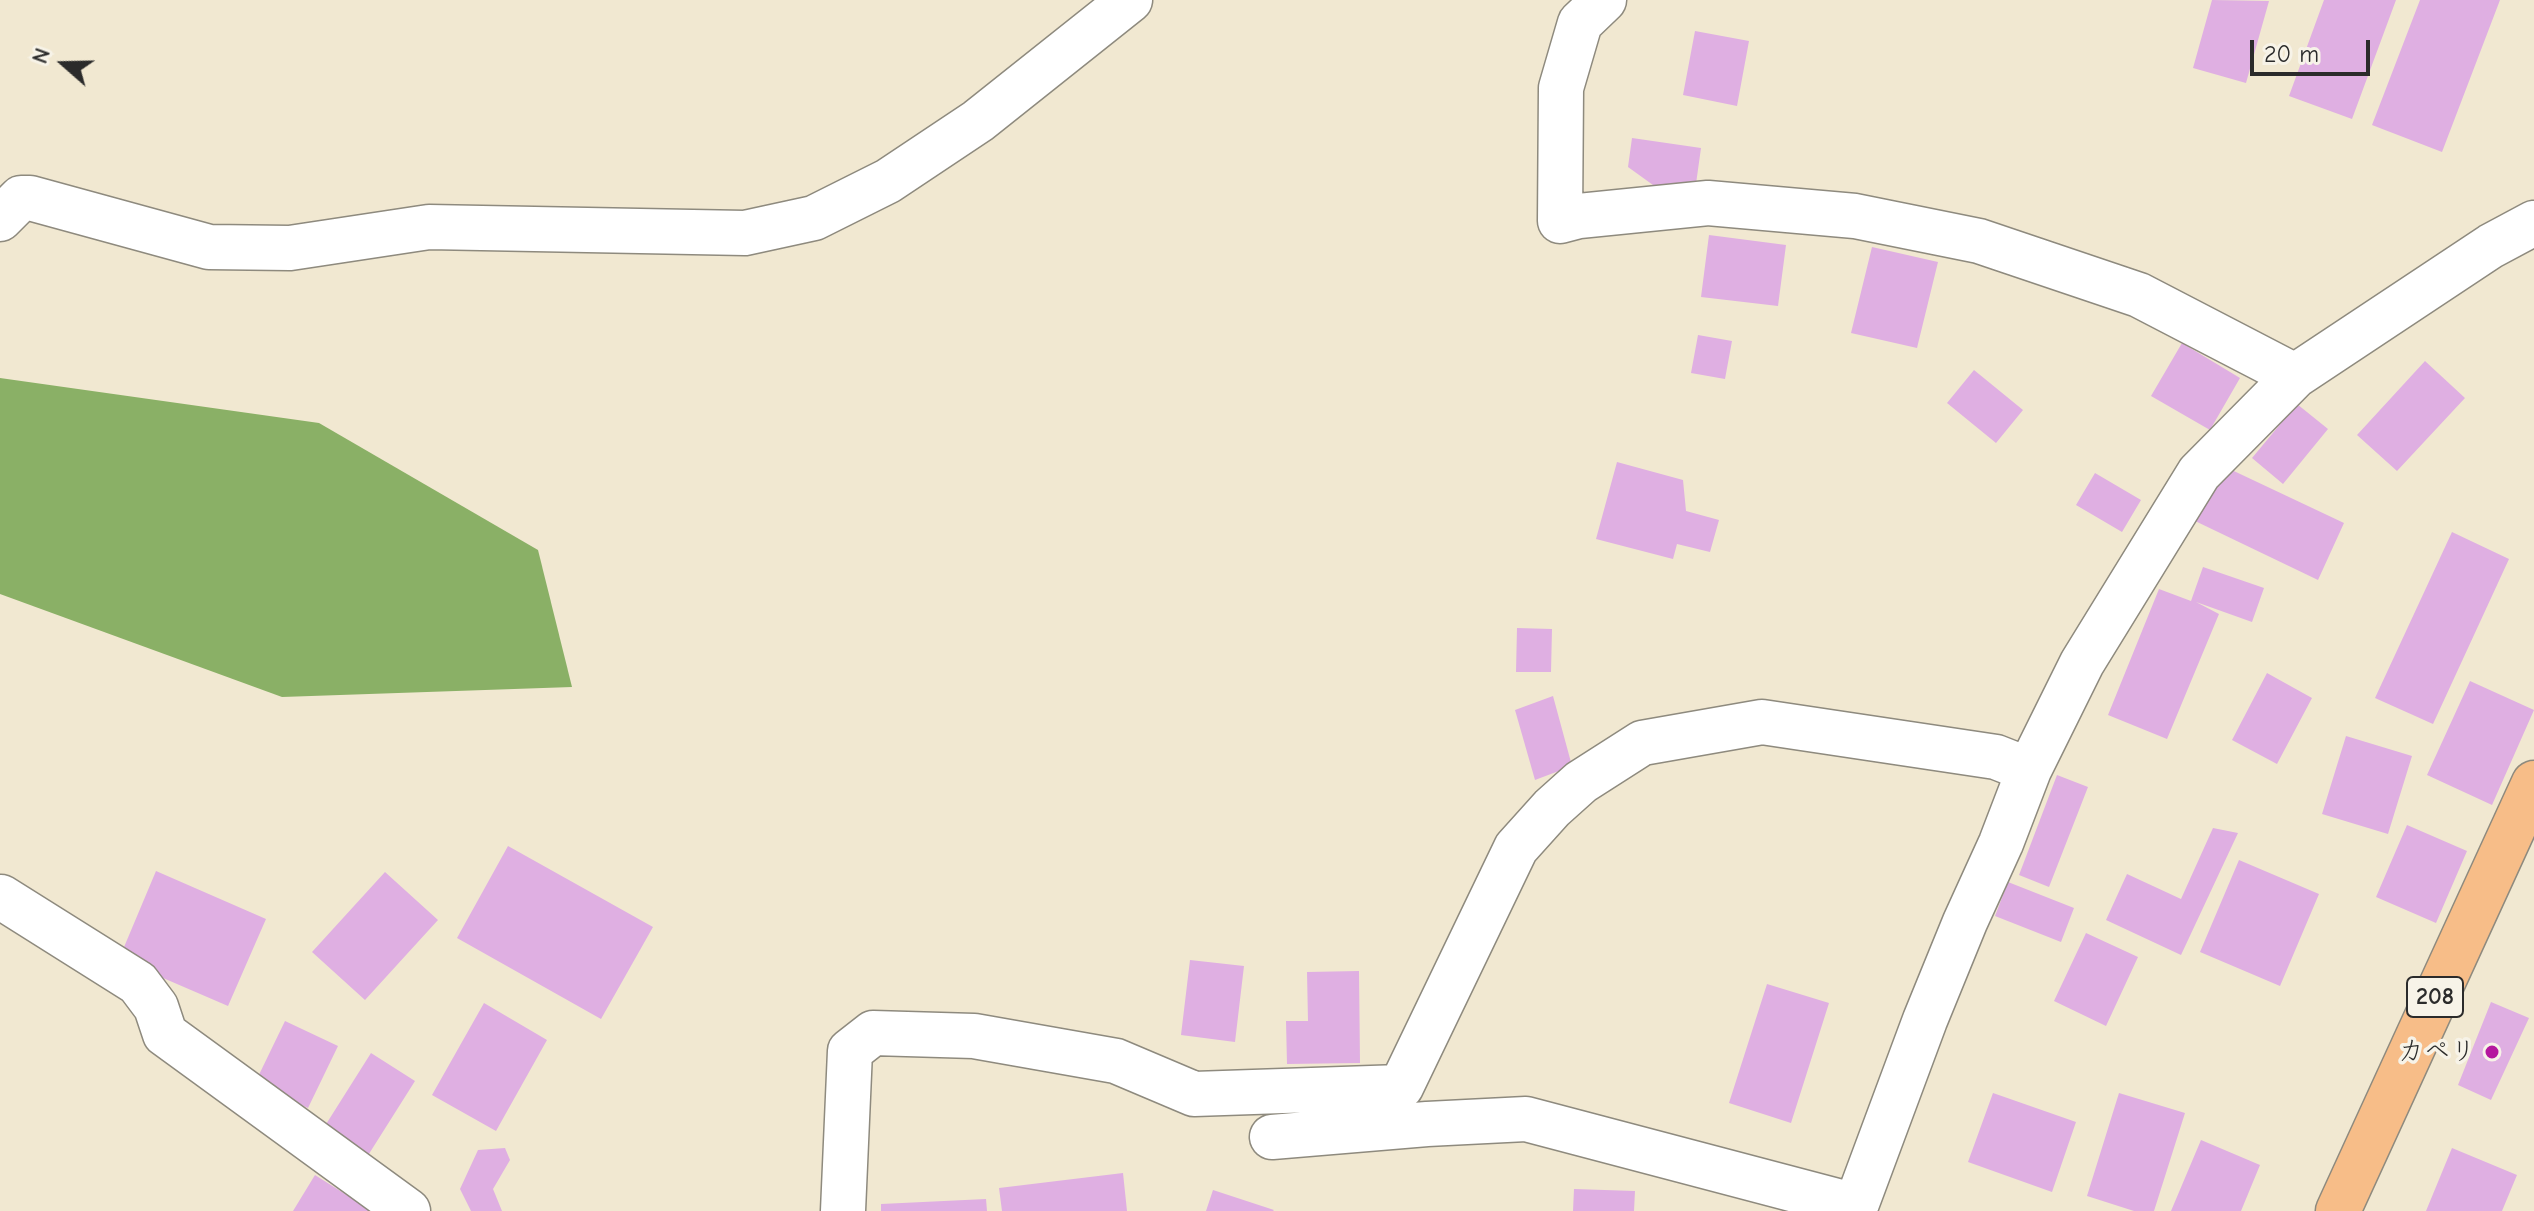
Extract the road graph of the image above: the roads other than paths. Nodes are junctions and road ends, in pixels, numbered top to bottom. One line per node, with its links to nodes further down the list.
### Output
1 (1130, 0): 3 (street)
2 (1604, 0): 5 (street)
3 (0, 219)
4 (2534, 223): 5 (street)
5 (2295, 376): 6 (street)
6 (2029, 770): 9 (street); 12 (street)
7 (2534, 783): 15 (highway, 208)
8 (1, 897): 13 (street)
9 (1401, 1087): 10 (street); 14 (street)
10 (1526, 1119): 11 (street); 12 (street)
11 (1272, 1137)
12 (1855, 1208)
13 (408, 1211)
14 (843, 1211)
15 (2338, 1211)

